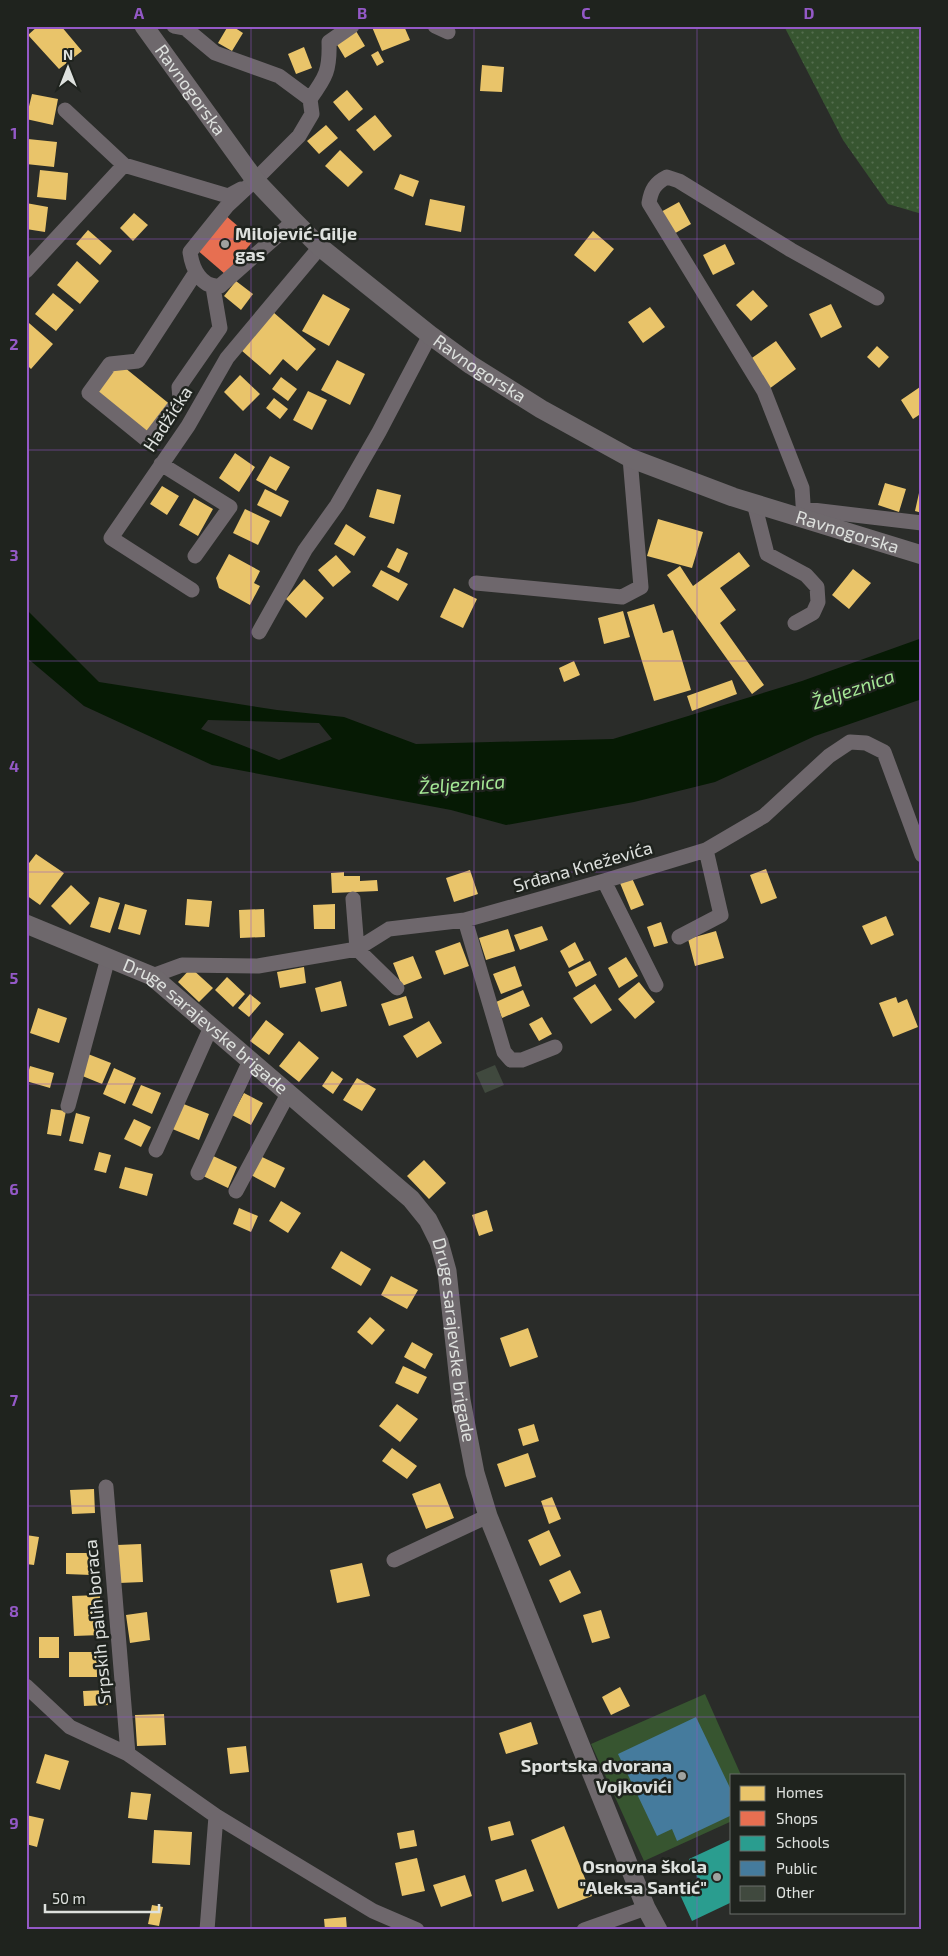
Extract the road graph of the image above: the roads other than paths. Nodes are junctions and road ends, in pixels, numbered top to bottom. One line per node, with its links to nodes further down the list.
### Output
1 (144, 26): 7 (main road, Ravnogorska)
2 (174, 26): 4 (street)
3 (352, 26): 4 (street)
4 (310, 99): 7 (street)
5 (65, 110): 6 (street)
6 (124, 164): 7 (street); 10 (street)
7 (255, 180): 8 (main road, Ravnogorska); 11 (street)
8 (294, 221): 9 (main road, Ravnogorska); 12 (street)
9 (320, 247): 14 (main road, Ravnogorska); 16 (street, Hadžićka)
10 (26, 271)
11 (196, 272): 12 (street); 12 (street)
12 (214, 287)
13 (876, 298): 18 (street)
14 (430, 335): 15 (main road, Ravnogorska); 25 (street)
15 (630, 458): 17 (main road, Ravnogorska); 22 (street)
16 (162, 464): 21 (street); 23 (street, Hadžićka)
17 (754, 503): 18 (main road, Ravnogorska); 24 (street)
18 (804, 514): 19 (street); 20 (main road, Ravnogorska)
19 (922, 523)
20 (922, 555)
21 (195, 556)
22 (476, 583)
23 (192, 590)
24 (795, 623)
25 (258, 632)
26 (706, 850): 27 (street, Srđana Kneževića); 28 (street, Srđana Kneževića); 32 (street)
27 (922, 855)
28 (604, 881): 30 (street, Srđana Kneževića); 36 (street)
29 (353, 899): 33 (street)
30 (465, 920): 33 (street, Srđana Kneževića); 39 (street)
31 (26, 924): 34 (main road, Druge sarajevske brigade)
32 (679, 937)
33 (357, 949): 35 (street, Srđana Kneževića); 37 (street)
34 (108, 958): 35 (main road, Druge sarajevske brigade); 42 (street)
35 (152, 976): 38 (main road, Druge sarajevske brigade)
36 (656, 984)
37 (397, 988)
38 (211, 1027): 40 (main road, Druge sarajevske brigade); 43 (street)
39 (555, 1047)
40 (250, 1061): 41 (main road, Druge sarajevske brigade); 44 (street)
41 (288, 1094): 45 (street); 47 (main road, Druge sarajevske brigade)
42 (68, 1106)
43 (156, 1150)
44 (198, 1173)
45 (236, 1191)
46 (106, 1487): 50 (street, Srpskih palih boraca)
47 (488, 1516): 48 (street); 52 (main road, Druge sarajevske brigade)
48 (394, 1560)
49 (26, 1686): 50 (street)
50 (128, 1754): 51 (street)
51 (216, 1816): 53 (street); 54 (street)
52 (646, 1908): 55 (street); 56 (main road, Druge sarajevske brigade)
53 (207, 1930)
54 (417, 1930)
55 (584, 1930)
56 (658, 1930)

